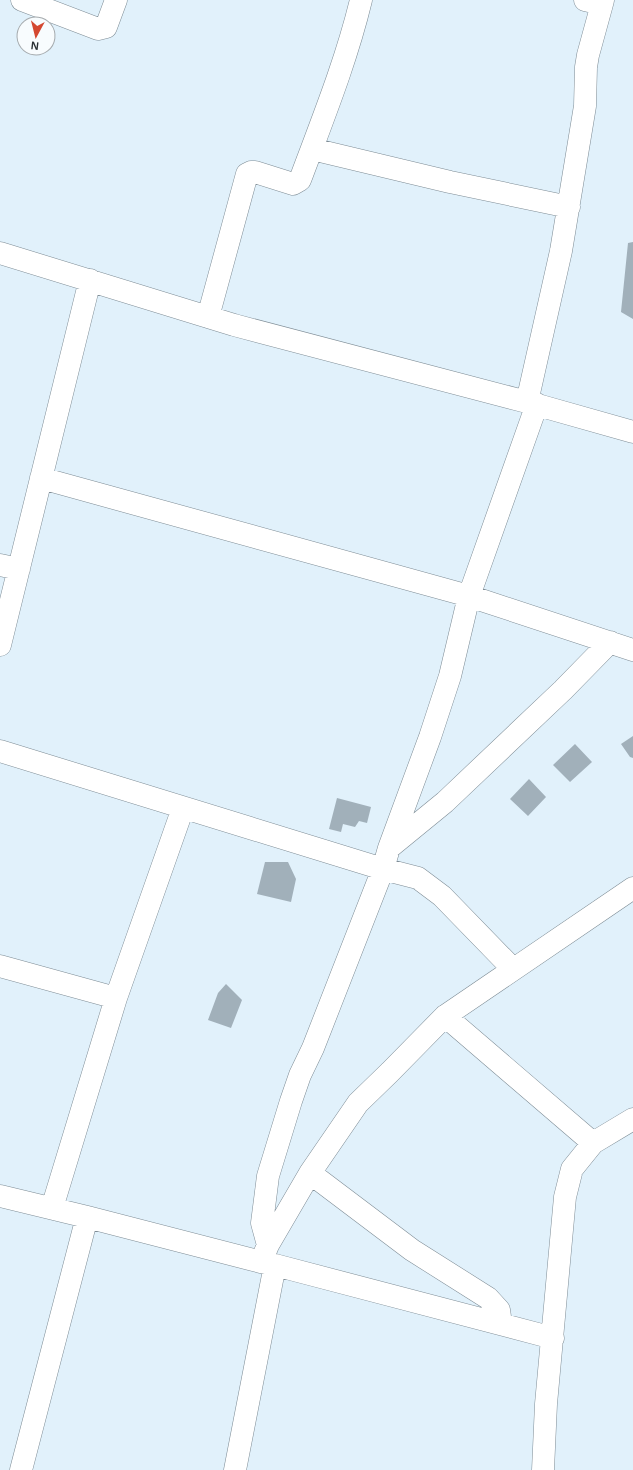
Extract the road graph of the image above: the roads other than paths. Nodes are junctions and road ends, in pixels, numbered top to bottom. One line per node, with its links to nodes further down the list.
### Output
1 (22, 0): 2 (street)
2 (116, 0)
3 (361, 0): 5 (street)
4 (596, 1): 6 (street)
5 (312, 149): 6 (street); 9 (street)
6 (568, 207): 10 (street)
7 (0, 252): 8 (street)
8 (90, 280): 9 (street); 12 (street)
9 (208, 316): 10 (street)
10 (532, 403): 11 (street); 14 (street)
11 (633, 432)
12 (41, 478): 13 (street); 14 (street)
13 (9, 567): 16 (street)
14 (469, 596): 15 (street); 20 (street)
15 (610, 642): 17 (street); 20 (street)
16 (0, 644)
17 (633, 650)
18 (0, 751): 19 (street)
19 (183, 808): 20 (street); 24 (street)
20 (386, 858): 23 (street); 32 (street)
21 (633, 888): 23 (street)
22 (0, 966): 24 (street)
23 (513, 969): 25 (street)
24 (116, 998): 30 (street)
25 (445, 1016): 27 (street); 28 (street)
26 (633, 1119): 27 (street)
27 (593, 1143): 34 (street)
28 (310, 1173): 32 (street); 33 (street)
29 (0, 1196): 30 (street)
30 (52, 1208): 31 (street)
31 (88, 1217): 32 (street); 35 (street)
32 (268, 1257): 33 (street); 36 (street)
33 (500, 1324): 34 (street)
34 (553, 1338): 37 (street)
35 (21, 1470)
36 (235, 1470)
37 (543, 1470)

